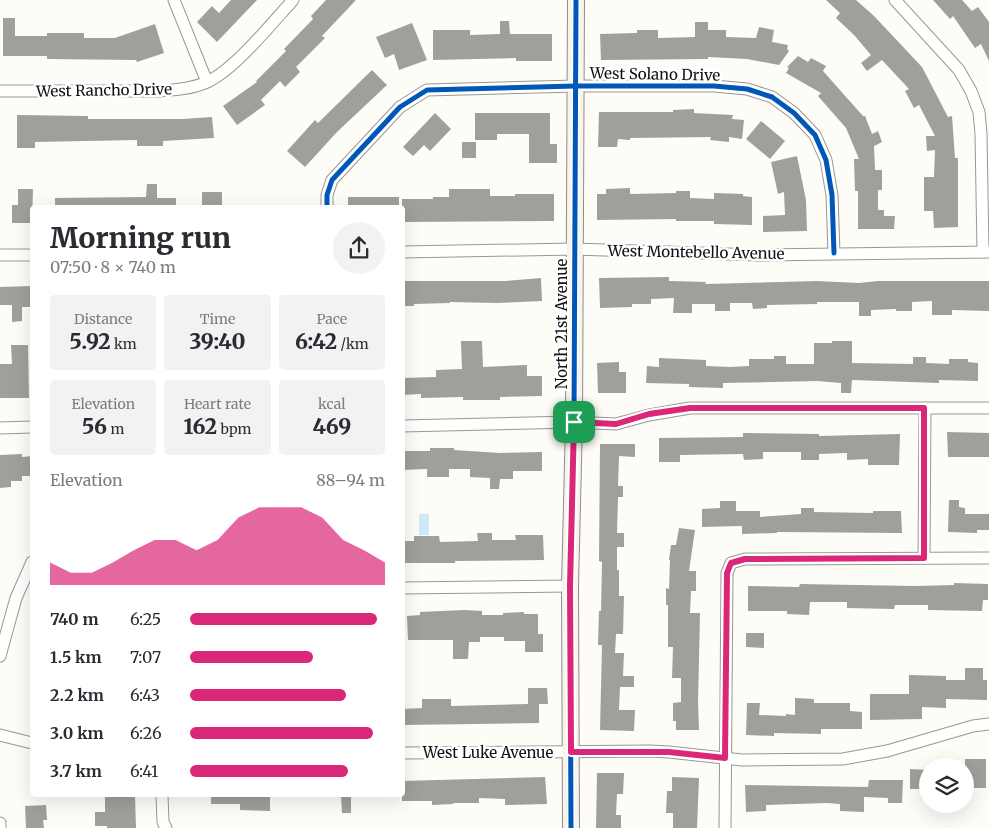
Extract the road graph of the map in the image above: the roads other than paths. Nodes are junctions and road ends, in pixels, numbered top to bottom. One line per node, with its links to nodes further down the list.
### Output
1 (174, 0): 5 (street)
2 (293, 0): 5 (street, West Rancho Drive)
3 (576, 0): 6 (street, North 21st Avenue)
4 (894, 0): 11 (street)
5 (207, 82): 7 (street, West Rancho Drive)
6 (576, 86): 8 (street, West Solano Drive); 9 (street, North 21st Avenue); 12 (street, West Solano Drive)
7 (0, 91)
8 (326, 205)
9 (574, 249): 10 (street, West Montebello Avenue); 12 (street, West Montebello Avenue); 17 (street, North 21st Avenue)
10 (405, 252)
11 (986, 252): 12 (street, West Montebello Avenue)
12 (834, 254)
13 (0, 255): 14 (street)
14 (30, 255)
15 (924, 408): 16 (street); 17 (street); 21 (street)
16 (989, 408)
17 (574, 422): 18 (street); 24 (street, North 21st Avenue)
18 (405, 426)
19 (30, 427): 20 (street)
20 (0, 428)
21 (924, 558): 22 (street); 32 (street)
22 (989, 558)
23 (30, 566): 26 (street)
24 (570, 586): 25 (street); 30 (street, North 21st Avenue)
25 (405, 588)
26 (0, 656)
27 (989, 724): 32 (street, West Luke Avenue)
28 (0, 735): 29 (street)
29 (30, 742)
30 (571, 752): 31 (street, West Luke Avenue); 32 (street, West Luke Avenue); 37 (street, North 21st Avenue)
31 (405, 753)
32 (725, 758): 38 (street)
33 (162, 797): 36 (street)
34 (0, 823): 35 (street)
35 (0, 828)
36 (166, 828)
37 (571, 828)
38 (725, 828)

